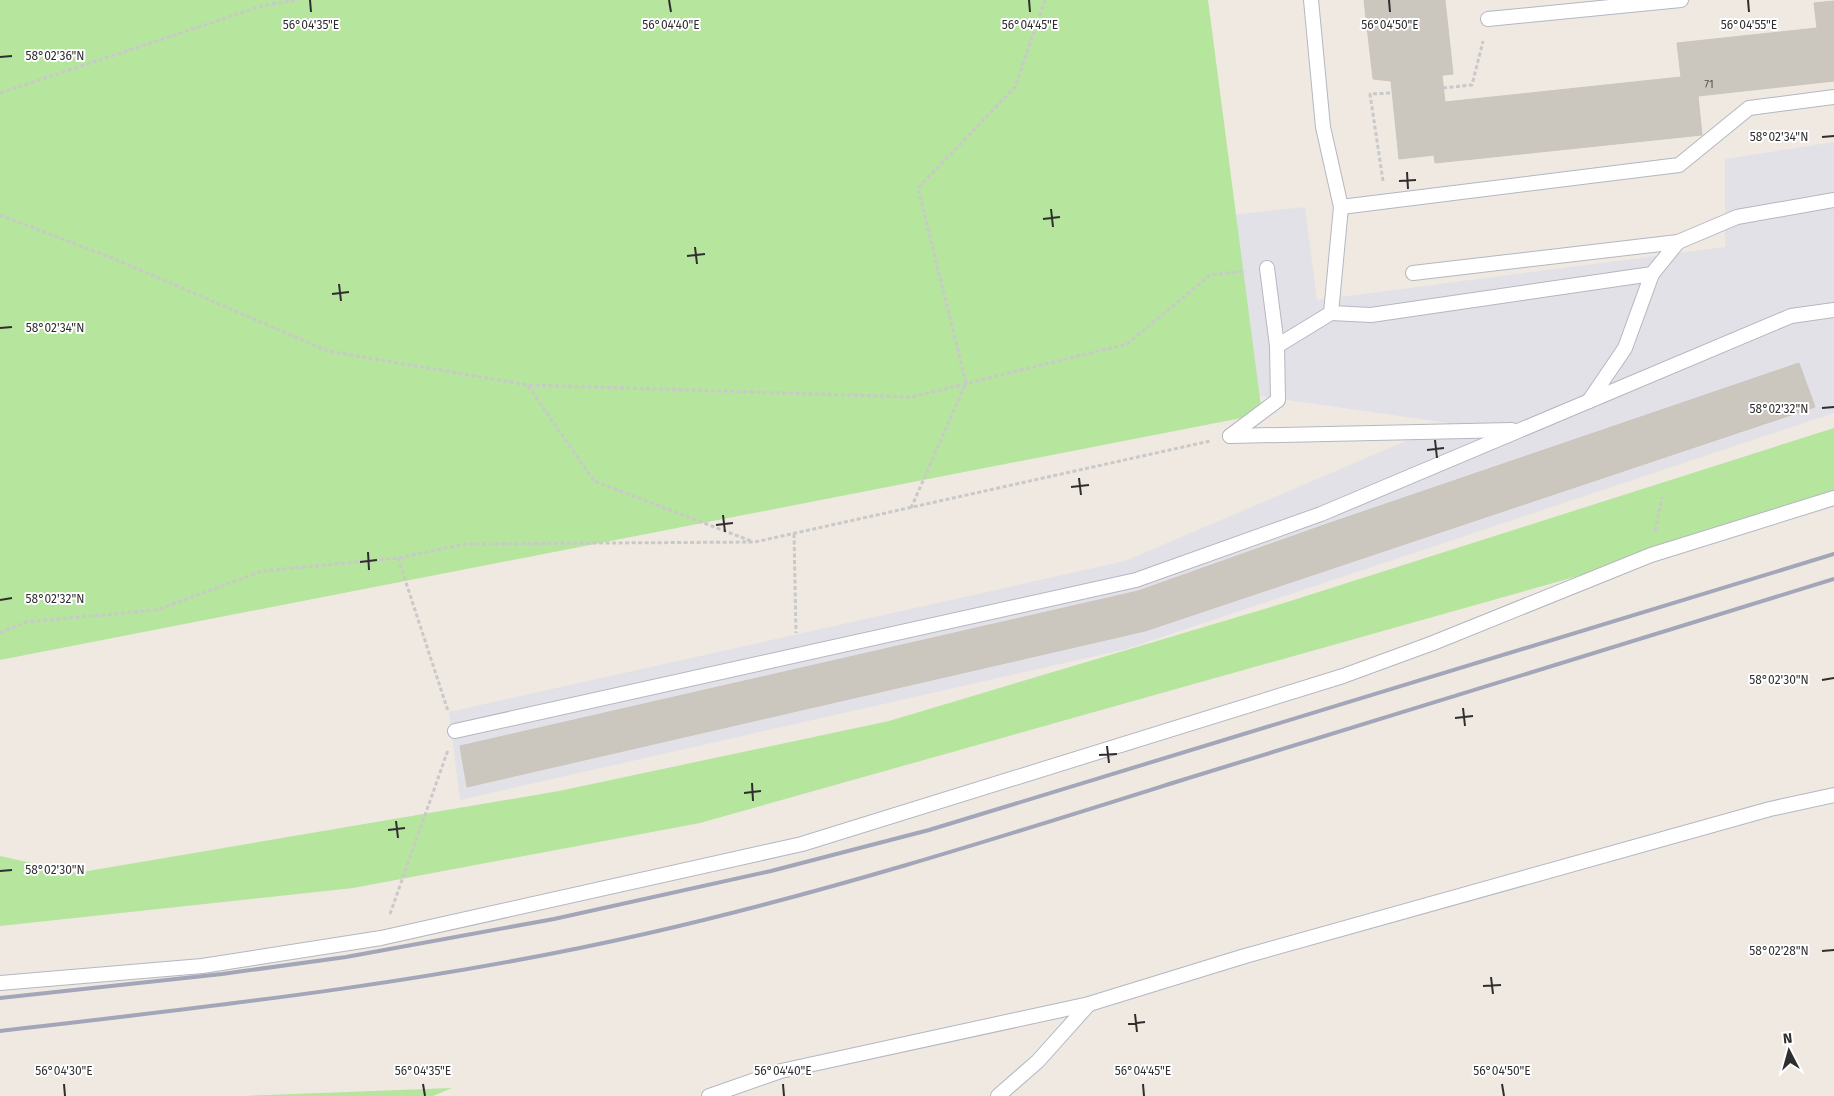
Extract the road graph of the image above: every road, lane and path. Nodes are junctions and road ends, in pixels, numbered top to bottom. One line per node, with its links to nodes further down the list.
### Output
1 (298, 0): 7 (path)
2 (1045, 0): 21 (path)
3 (1311, 0): 12 (lane)
4 (1681, 0): 5 (lane)
5 (1488, 19): 6 (path)
6 (1443, 88)
7 (0, 93)
8 (1392, 93): 11 (path)
9 (1834, 97): 11 (lane)
10 (1834, 200): 14 (lane)
11 (1386, 202): 12 (lane)
12 (1341, 207): 19 (lane)
13 (0, 215): 22 (path)
14 (1678, 242): 16 (lane); 17 (lane)
15 (1267, 268): 20 (lane); 21 (path)
16 (1413, 273)
17 (1652, 274): 19 (lane); 23 (lane)
18 (1834, 310): 23 (lane)
19 (1331, 314): 20 (lane)
20 (1277, 346): 25 (lane)
21 (966, 383): 22 (path); 28 (path)
22 (528, 385): 30 (path)
23 (1588, 402): 24 (lane)
24 (1521, 430): 25 (lane); 34 (lane)
25 (1230, 436): 28 (path)
26 (1662, 497): 31 (path)
27 (1834, 498): 31 (lane)
28 (911, 508): 29 (path)
29 (794, 534): 30 (path); 34 (path)
30 (755, 542): 32 (path)
31 (1651, 555): 37 (lane)
32 (398, 558): 33 (path); 35 (path)
33 (0, 633)
34 (796, 655): 35 (lane)
35 (454, 731): 37 (path)
36 (1834, 795): 39 (lane)
37 (381, 938): 38 (lane)
38 (0, 983)
39 (1089, 1004): 40 (lane); 41 (lane)
40 (709, 1096)
41 (998, 1096)

